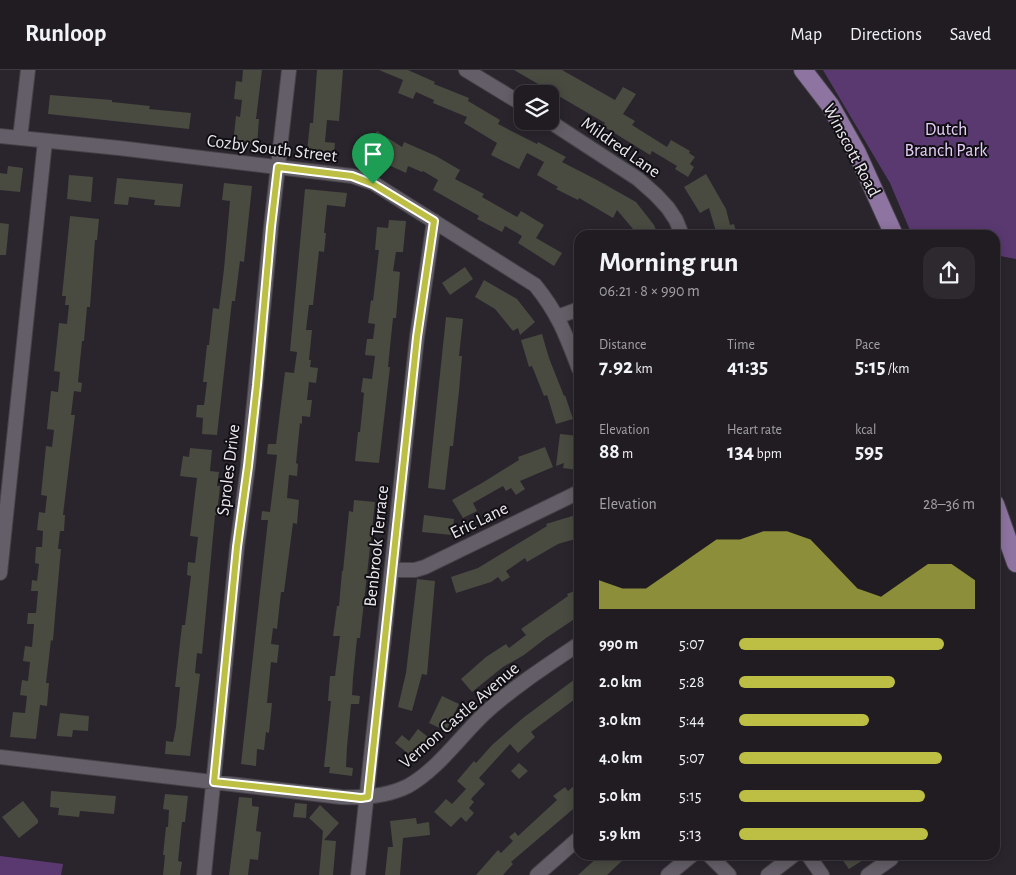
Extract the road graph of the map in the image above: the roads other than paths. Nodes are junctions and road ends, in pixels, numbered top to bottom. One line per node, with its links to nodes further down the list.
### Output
1 (28, 70): 8 (street)
2 (289, 70): 10 (street, Sproles Drive)
3 (466, 70): 5 (street)
4 (803, 70): 13 (main road, Winscott Road)
5 (514, 99)
6 (559, 128): 12 (street, Mildred Lane)
7 (0, 136): 8 (street, Cozby South Street)
8 (20, 138): 9 (street, Cozby South Street)
9 (46, 140): 10 (street, Cozby South Street); 21 (street)
10 (278, 167): 11 (street, Cozby South Street); 24 (street, Sproles Drive)
11 (434, 221): 15 (street, Cozby South Street); 20 (street, Benbrook Terrace)
12 (680, 230)
13 (892, 230)
14 (574, 311): 15 (street)
15 (557, 317): 16 (street, Cozby South Street)
16 (574, 357)
17 (574, 494): 20 (street, Eric Lane)
18 (1000, 518): 19 (main road)
19 (1016, 563)
20 (392, 570): 25 (street, Benbrook Terrace)
21 (0, 573)
22 (574, 647): 25 (street, Vernon Castle Avenue)
23 (0, 757): 24 (street, Vernon Castle Avenue)
24 (214, 782): 25 (street, Vernon Castle Avenue); 32 (street, Sproles Drive)
25 (368, 797): 33 (street, Benbrook Terrace)
26 (574, 842): 34 (street)
27 (686, 860): 35 (street)
28 (714, 860): 36 (street)
29 (788, 860): 37 (street)
30 (814, 860): 38 (street)
31 (890, 860): 39 (street)
32 (204, 875)
33 (358, 875)
34 (536, 875)
35 (668, 875)
36 (728, 875)
37 (768, 875)
38 (822, 875)
39 (868, 875)

